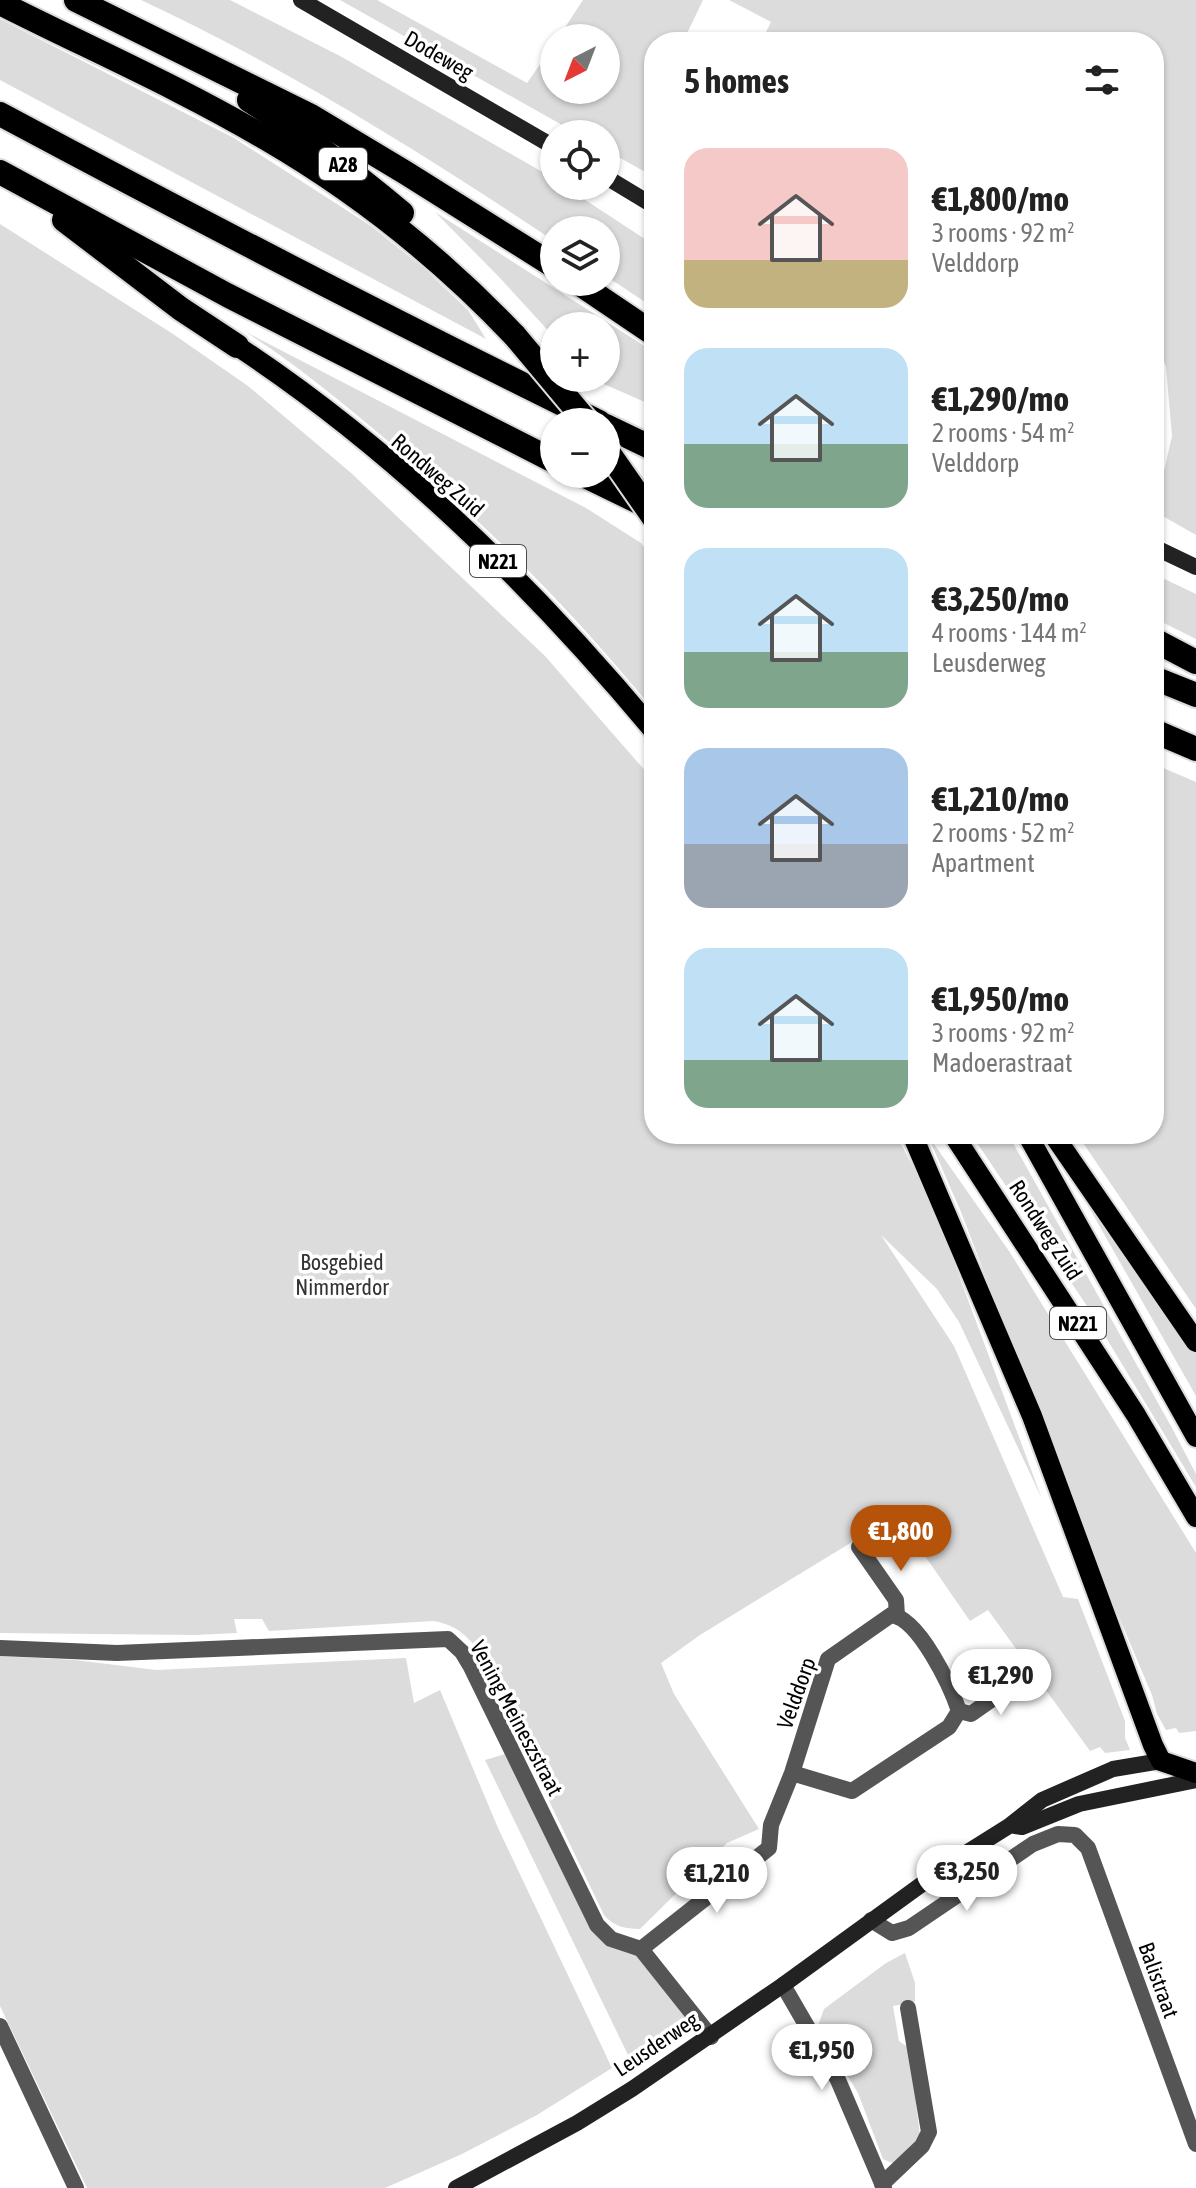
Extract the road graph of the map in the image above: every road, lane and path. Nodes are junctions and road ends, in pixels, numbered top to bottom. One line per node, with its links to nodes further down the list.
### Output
1 (76, 0): 4 (highway, A28)
2 (301, 0): 6 (street, Dodeweg)
3 (0, 3): 13 (highway, A28)
4 (138, 30): 10 (highway, A28); 13 (highway, A28)
5 (0, 114): 15 (highway)
6 (540, 139)
7 (0, 172): 14 (highway); 19 (highway)
8 (620, 185): 9 (street)
9 (644, 200)
10 (540, 257)
11 (598, 296): 12 (highway)
12 (644, 327)
13 (515, 336): 16 (highway, A28, bridge)
14 (237, 346): 30 (main road, Rondweg Zuid / N221)
15 (570, 408)
16 (575, 408)
17 (620, 433): 18 (highway)
18 (644, 444)
19 (540, 454)
20 (620, 469): 22 (highway, bridge)
21 (610, 488): 23 (highway)
22 (644, 504)
23 (644, 504)
24 (1164, 552): 25 (street)
25 (1196, 567)
26 (1164, 645): 27 (highway)
27 (1196, 662)
28 (1164, 682): 29 (highway)
29 (1196, 695)
30 (644, 720)
31 (1164, 735): 32 (highway)
32 (1196, 749)
33 (916, 1144): 46 (main road)
34 (960, 1144): 39 (main road, Rondweg Zuid / N221)
35 (1033, 1144): 38 (main road, Rondweg Zuid / N221)
36 (1060, 1144): 37 (main road)
37 (1196, 1342)
38 (1196, 1437)
39 (1196, 1517)
40 (859, 1547): 41 (street)
41 (897, 1616): 44 (street); 47 (street, Velddorp)
42 (0, 1648): 52 (street, Vening Meineszstraat)
43 (1032, 1671): 44 (street)
44 (959, 1711): 47 (street)
45 (1196, 1758): 46 (main road, Leusderweg)
46 (1161, 1761): 48 (main road); 50 (street, Leusderweg)
47 (792, 1773): 52 (street, Velddorp)
48 (1196, 1773)
49 (1196, 1780): 50 (street, Leusderweg)
50 (1045, 1807): 51 (street, Leusderweg)
51 (871, 1920): 53 (street, Leusderweg); 57 (street, Balistraat)
52 (641, 1949): 56 (street, Vening Meineszstraat)
53 (783, 1985): 56 (street, Leusderweg); 58 (street)
54 (908, 2008): 58 (street)
55 (0, 2026): 59 (street)
56 (711, 2037): 60 (street, Leusderweg)
57 (1196, 2144)
58 (883, 2186)
59 (76, 2188)
60 (456, 2188)

